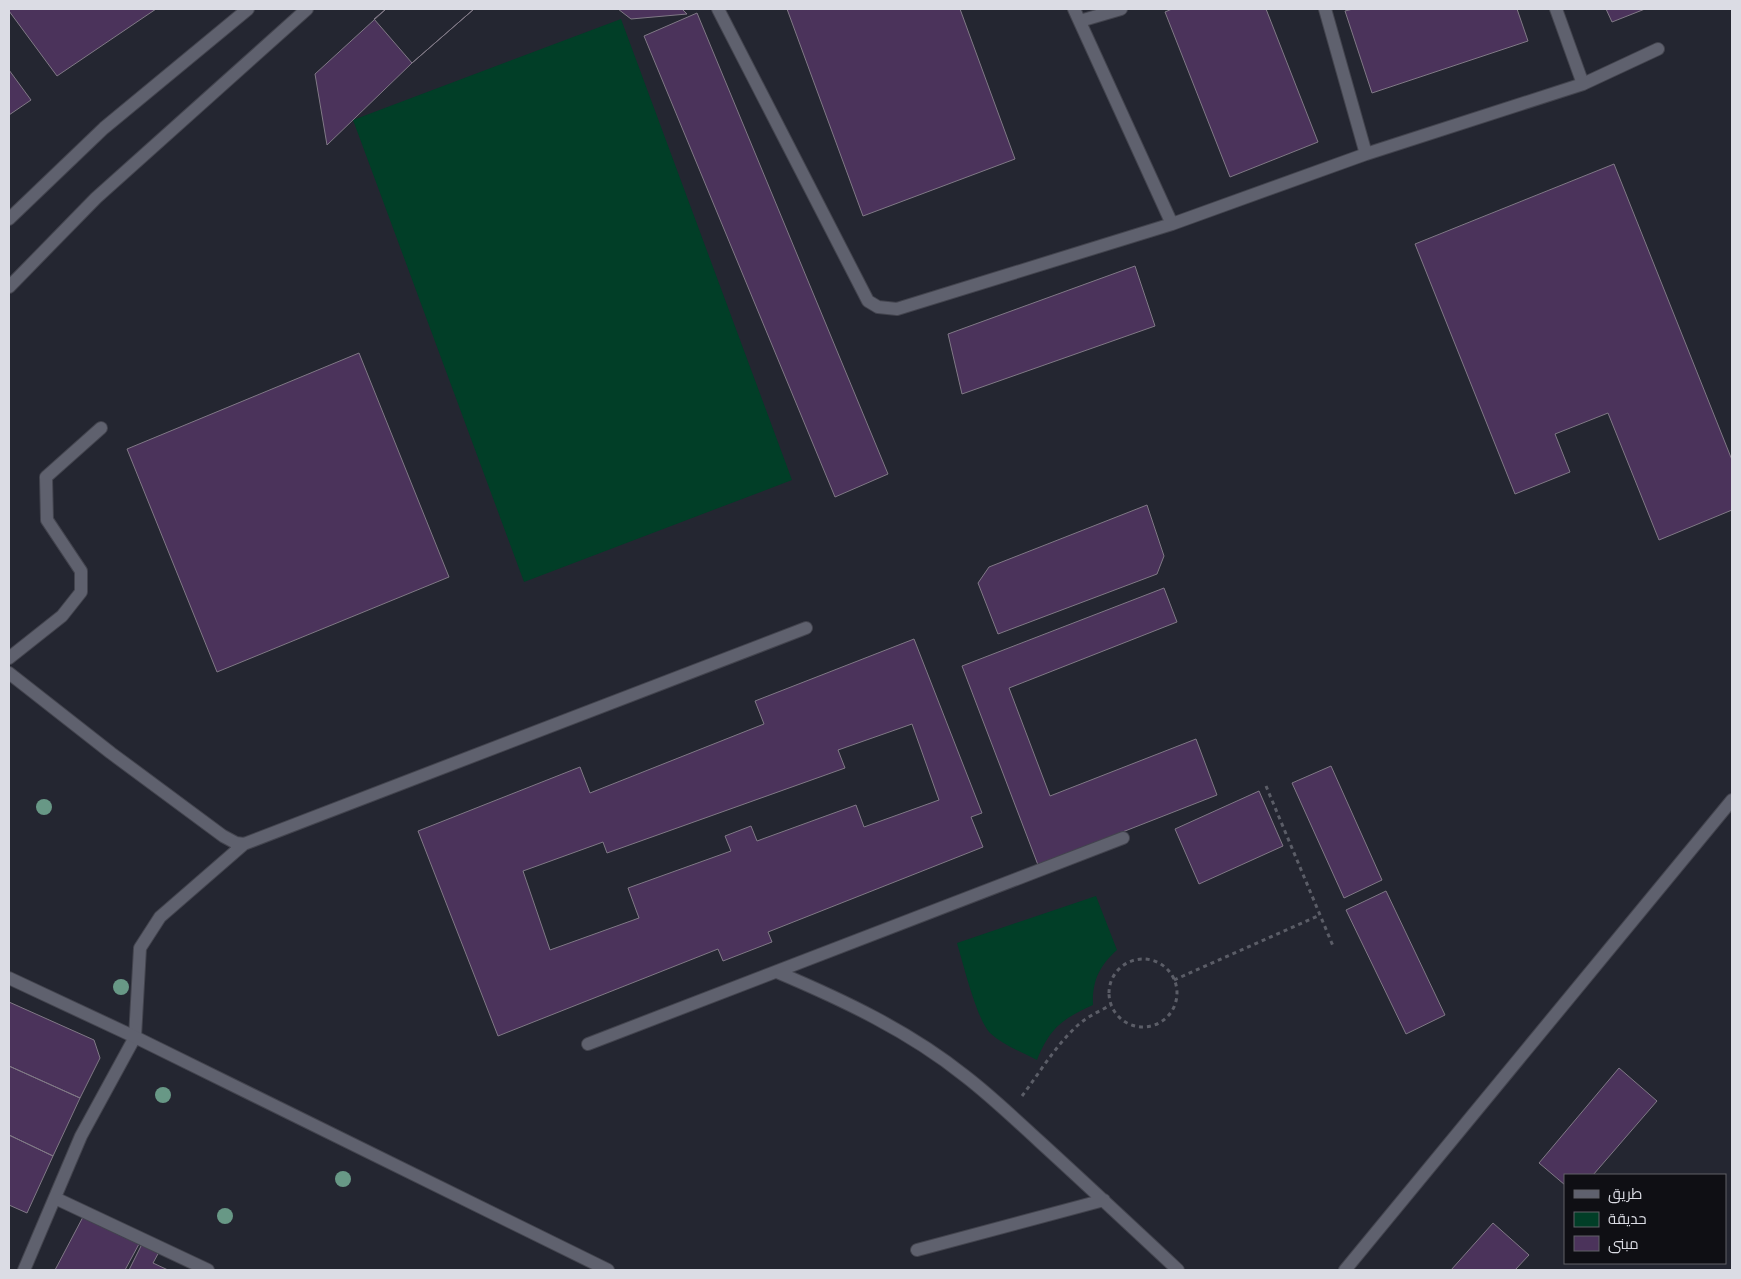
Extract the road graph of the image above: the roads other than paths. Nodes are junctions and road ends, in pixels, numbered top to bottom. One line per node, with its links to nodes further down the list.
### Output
1 (248, 9): 12 (street)
2 (307, 9): 14 (street)
3 (718, 9): 13 (street)
4 (1074, 9): 8 (street)
5 (1121, 9): 8 (street)
6 (1324, 9): 11 (street)
7 (1556, 9): 10 (street)
8 (1080, 21): 13 (street)
9 (1658, 49): 10 (street)
10 (1583, 84): 11 (street)
11 (1366, 154): 13 (street)
12 (9, 219)
13 (1172, 224)
14 (9, 286)
15 (101, 428): 17 (street)
16 (806, 628): 21 (street)
17 (9, 658)
18 (9, 672): 21 (street)
19 (1732, 800): 33 (street)
20 (1123, 838): 22 (street)
21 (244, 844): 24 (street)
22 (777, 972): 25 (street); 27 (street)
23 (9, 978): 24 (street)
24 (135, 1037): 26 (street); 31 (street)
25 (588, 1044)
26 (55, 1198): 29 (street); 30 (street)
27 (1104, 1200): 28 (street); 32 (street)
28 (917, 1250)
29 (24, 1270)
30 (208, 1270)
31 (608, 1270)
32 (1178, 1270)
33 (1345, 1270)

